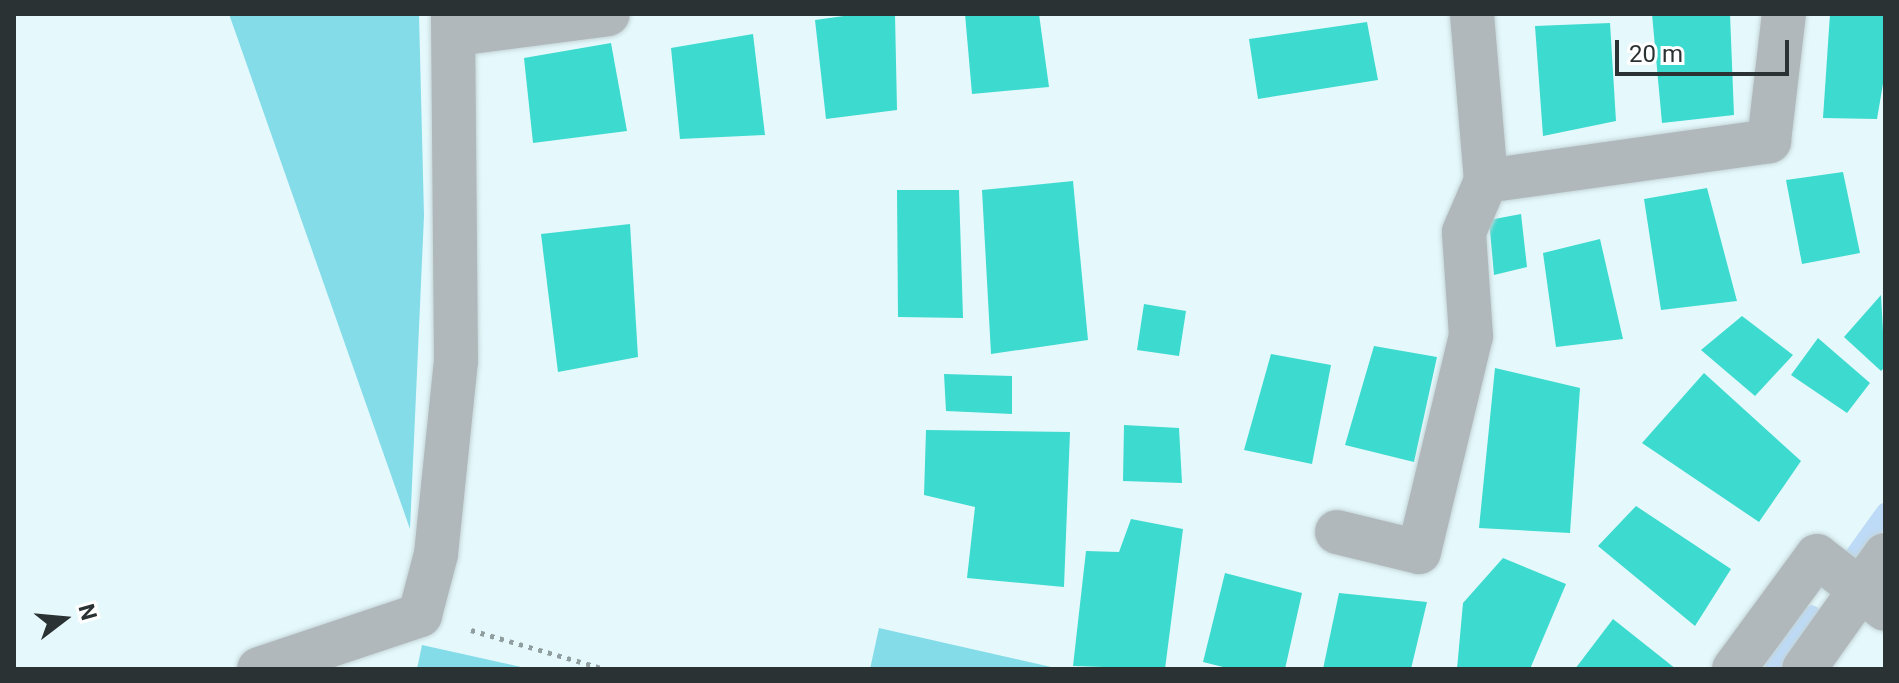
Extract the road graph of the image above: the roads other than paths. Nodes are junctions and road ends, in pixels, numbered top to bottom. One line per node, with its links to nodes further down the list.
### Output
1 (608, 14): 4 (street)
2 (1472, 14): 5 (street)
3 (1784, 14): 5 (street)
4 (454, 24): 9 (street)
5 (1486, 181): 6 (street)
6 (1337, 532)
7 (1885, 555): 8 (street)
8 (1872, 600): 10 (street); 11 (street)
9 (259, 669)
10 (1734, 669)
11 (1804, 669)

